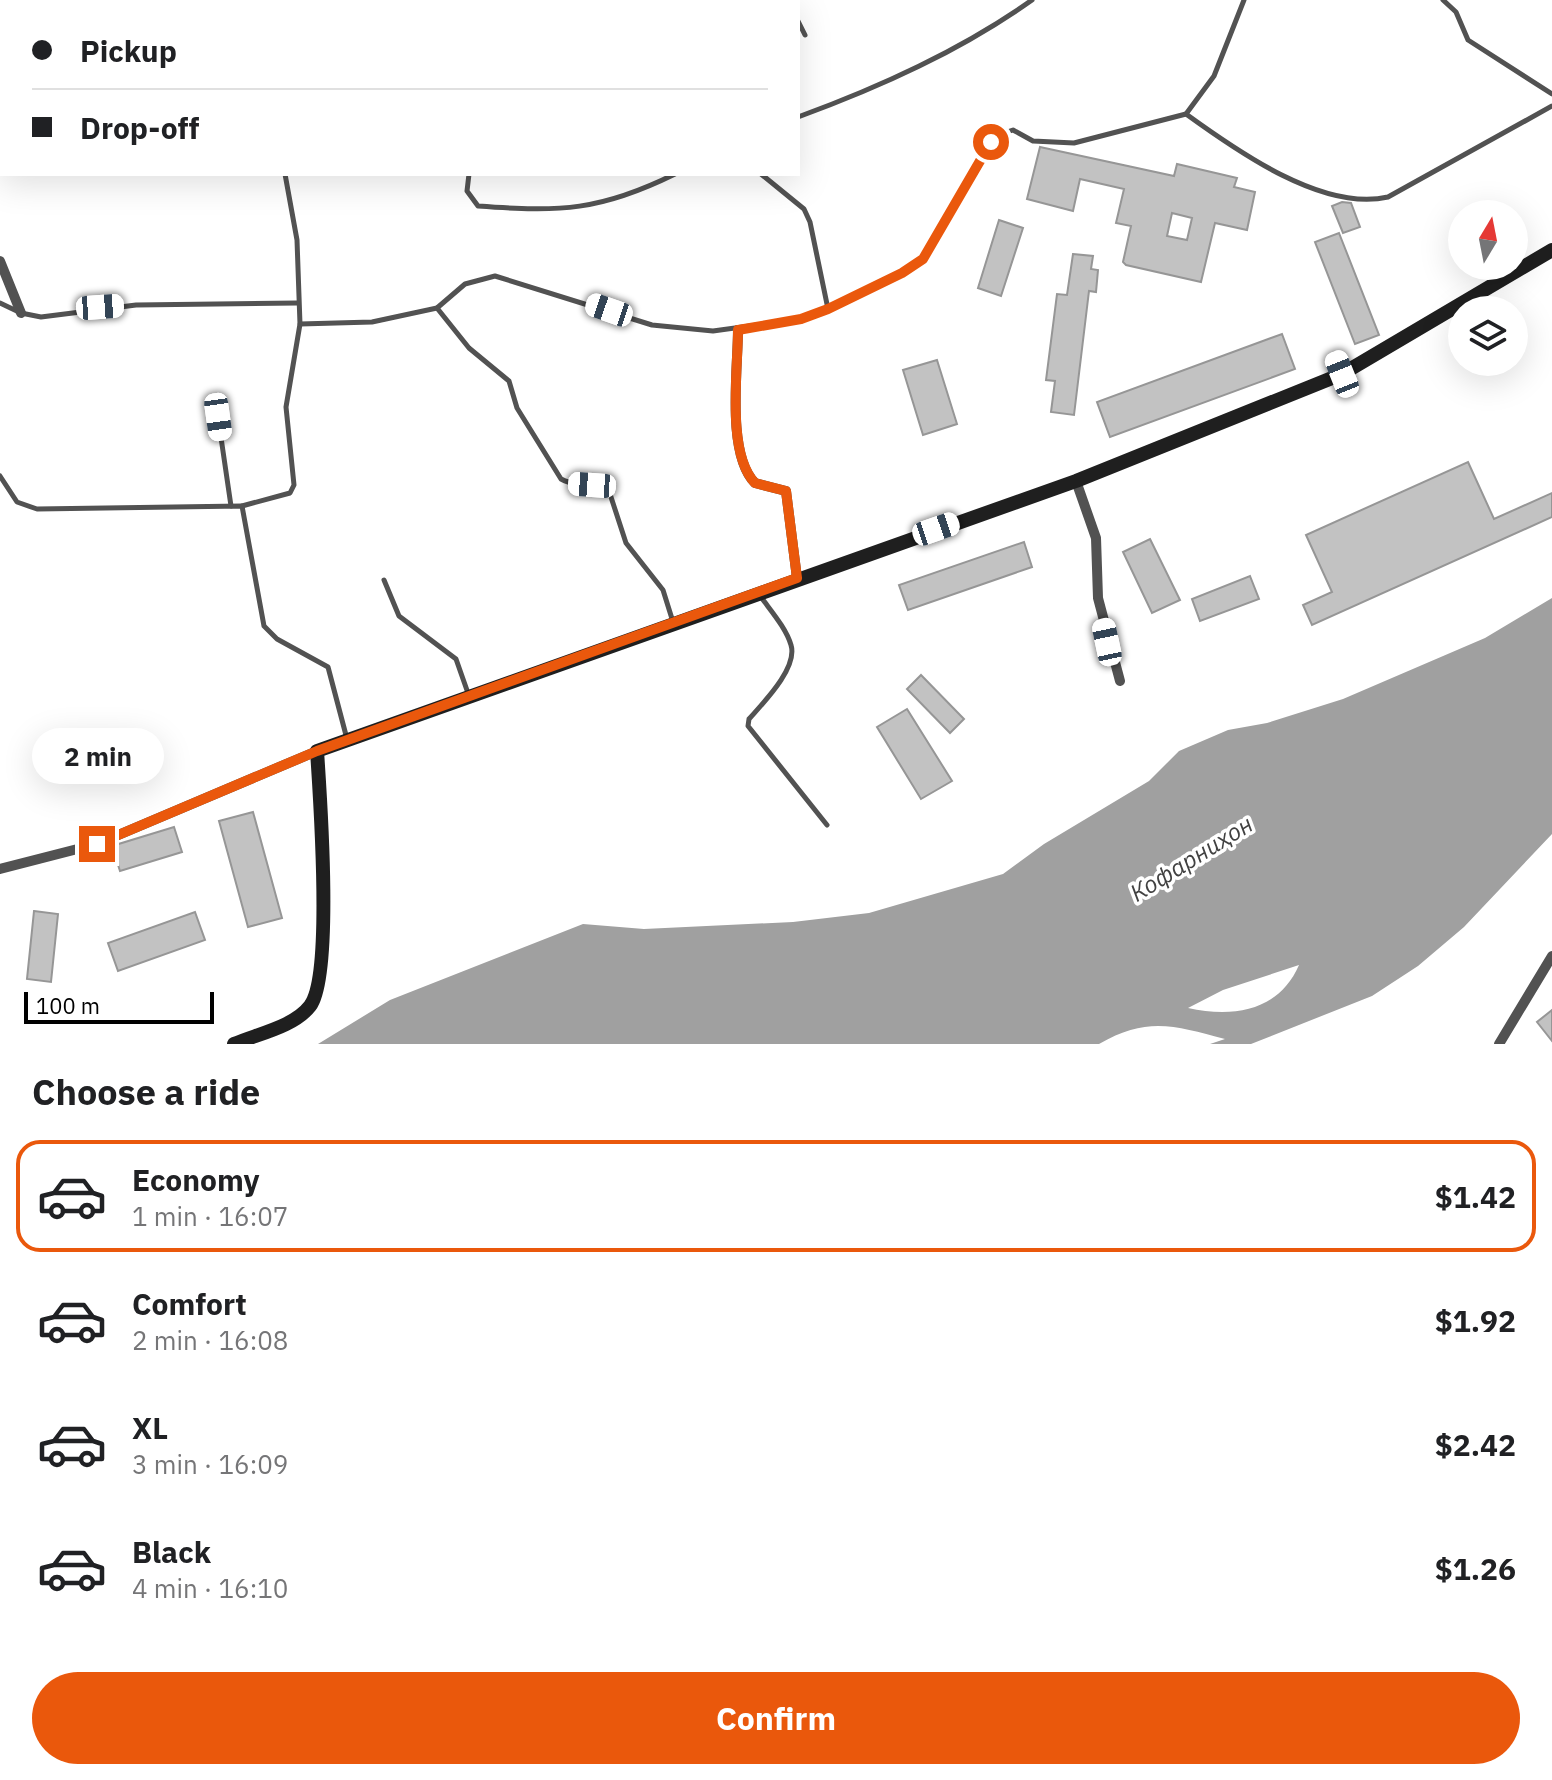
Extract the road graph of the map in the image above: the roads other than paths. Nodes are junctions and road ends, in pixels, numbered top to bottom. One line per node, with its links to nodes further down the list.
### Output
1 (1032, 0): 9 (lane)
2 (1244, 0): 8 (lane)
3 (1443, 0): 6 (lane)
4 (800, 25): 5 (lane)
5 (805, 35)
6 (1552, 94)
7 (1552, 106): 8 (lane)
8 (1186, 114): 19 (lane)
9 (800, 116)
10 (285, 176): 17 (lane)
11 (469, 176): 12 (lane)
12 (671, 176)
13 (763, 176): 19 (lane)
14 (1552, 250): 24 (street)
15 (0, 261): 20 (street)
16 (0, 303): 20 (lane)
17 (297, 303): 20 (lane); 21 (lane)
18 (437, 308): 21 (lane); 22 (lane); 33 (lane)
19 (828, 309): 22 (lane)
20 (21, 313)
21 (300, 324): 29 (lane)
22 (738, 330): 30 (street)
23 (1334, 354): 24 (lane)
24 (1342, 374): 27 (street)
25 (218, 417): 28 (lane)
26 (0, 476): 28 (lane)
27 (1076, 481): 30 (street); 34 (street)
28 (231, 506): 29 (lane)
29 (242, 506): 36 (lane)
30 (797, 578): 32 (street)
31 (384, 580): 35 (lane)
32 (758, 592): 33 (street); 38 (lane)
33 (673, 622): 35 (street)
34 (1120, 681)
35 (469, 696): 36 (street)
36 (347, 740): 37 (street)
37 (317, 751): 39 (street); 41 (street)
38 (827, 825)
39 (0, 869)
40 (1552, 956): 42 (street)
41 (234, 1044)
42 (1499, 1044)

